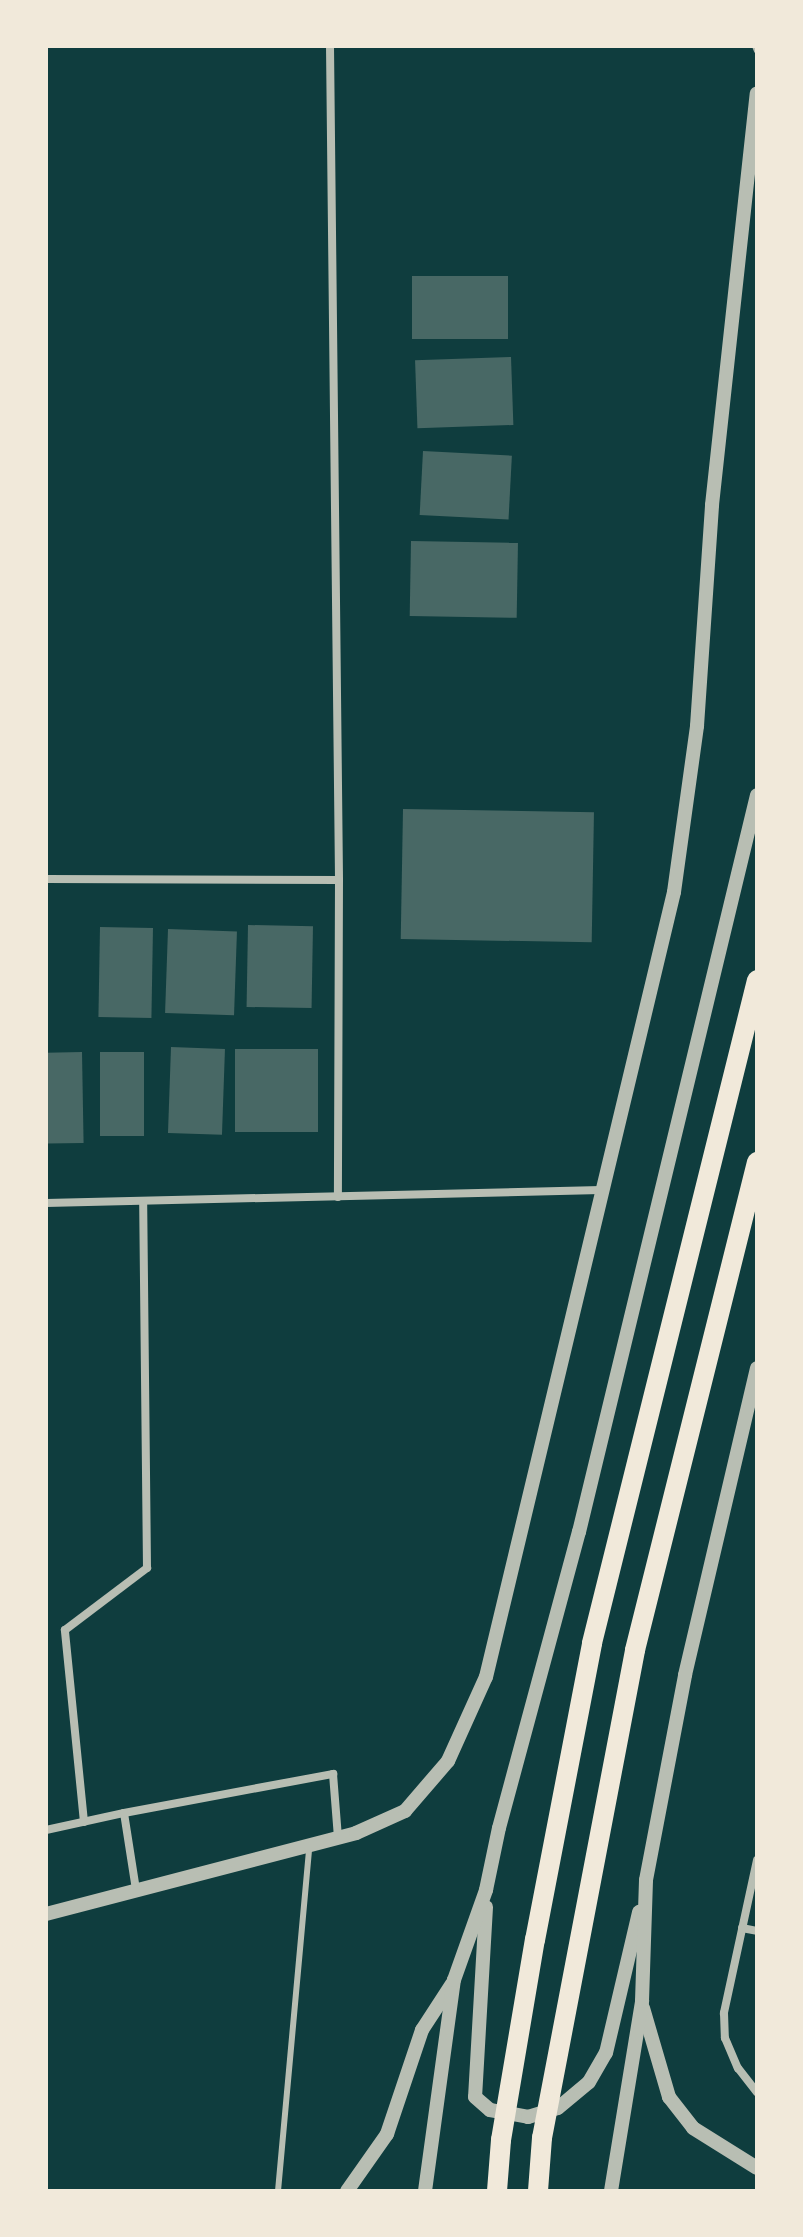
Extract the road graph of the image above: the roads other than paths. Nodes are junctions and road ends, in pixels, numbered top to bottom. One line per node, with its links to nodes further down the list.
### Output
1 (330, 46): 5 (street)
2 (757, 93): 8 (street)
3 (757, 795): 21 (street)
4 (46, 879): 5 (street)
5 (339, 880): 9 (street)
6 (757, 980): 32 (main road)
7 (757, 1162): 33 (main road)
8 (601, 1190): 9 (street); 16 (street)
9 (338, 1197): 10 (street)
10 (143, 1202): 11 (street); 14 (street)
11 (46, 1203)
12 (757, 1368): 19 (street)
13 (124, 1813): 14 (street); 16 (street); 20 (street)
14 (84, 1822): 15 (street)
15 (46, 1830)
16 (338, 1837): 17 (street)
17 (310, 1844): 20 (street); 29 (lane)
18 (757, 1860): 23 (street)
19 (646, 1880): 21 (street); 26 (street)
20 (136, 1890): 22 (street)
21 (486, 1890): 25 (street)
22 (46, 1914)
23 (742, 1928): 24 (street); 27 (street)
24 (757, 1931)
25 (454, 1980): 30 (street); 31 (street)
26 (642, 2001): 28 (street); 34 (street)
27 (757, 2092)
28 (757, 2168)
29 (278, 2191)
30 (347, 2191)
31 (425, 2191)
32 (497, 2191)
33 (538, 2191)
34 (611, 2191)

